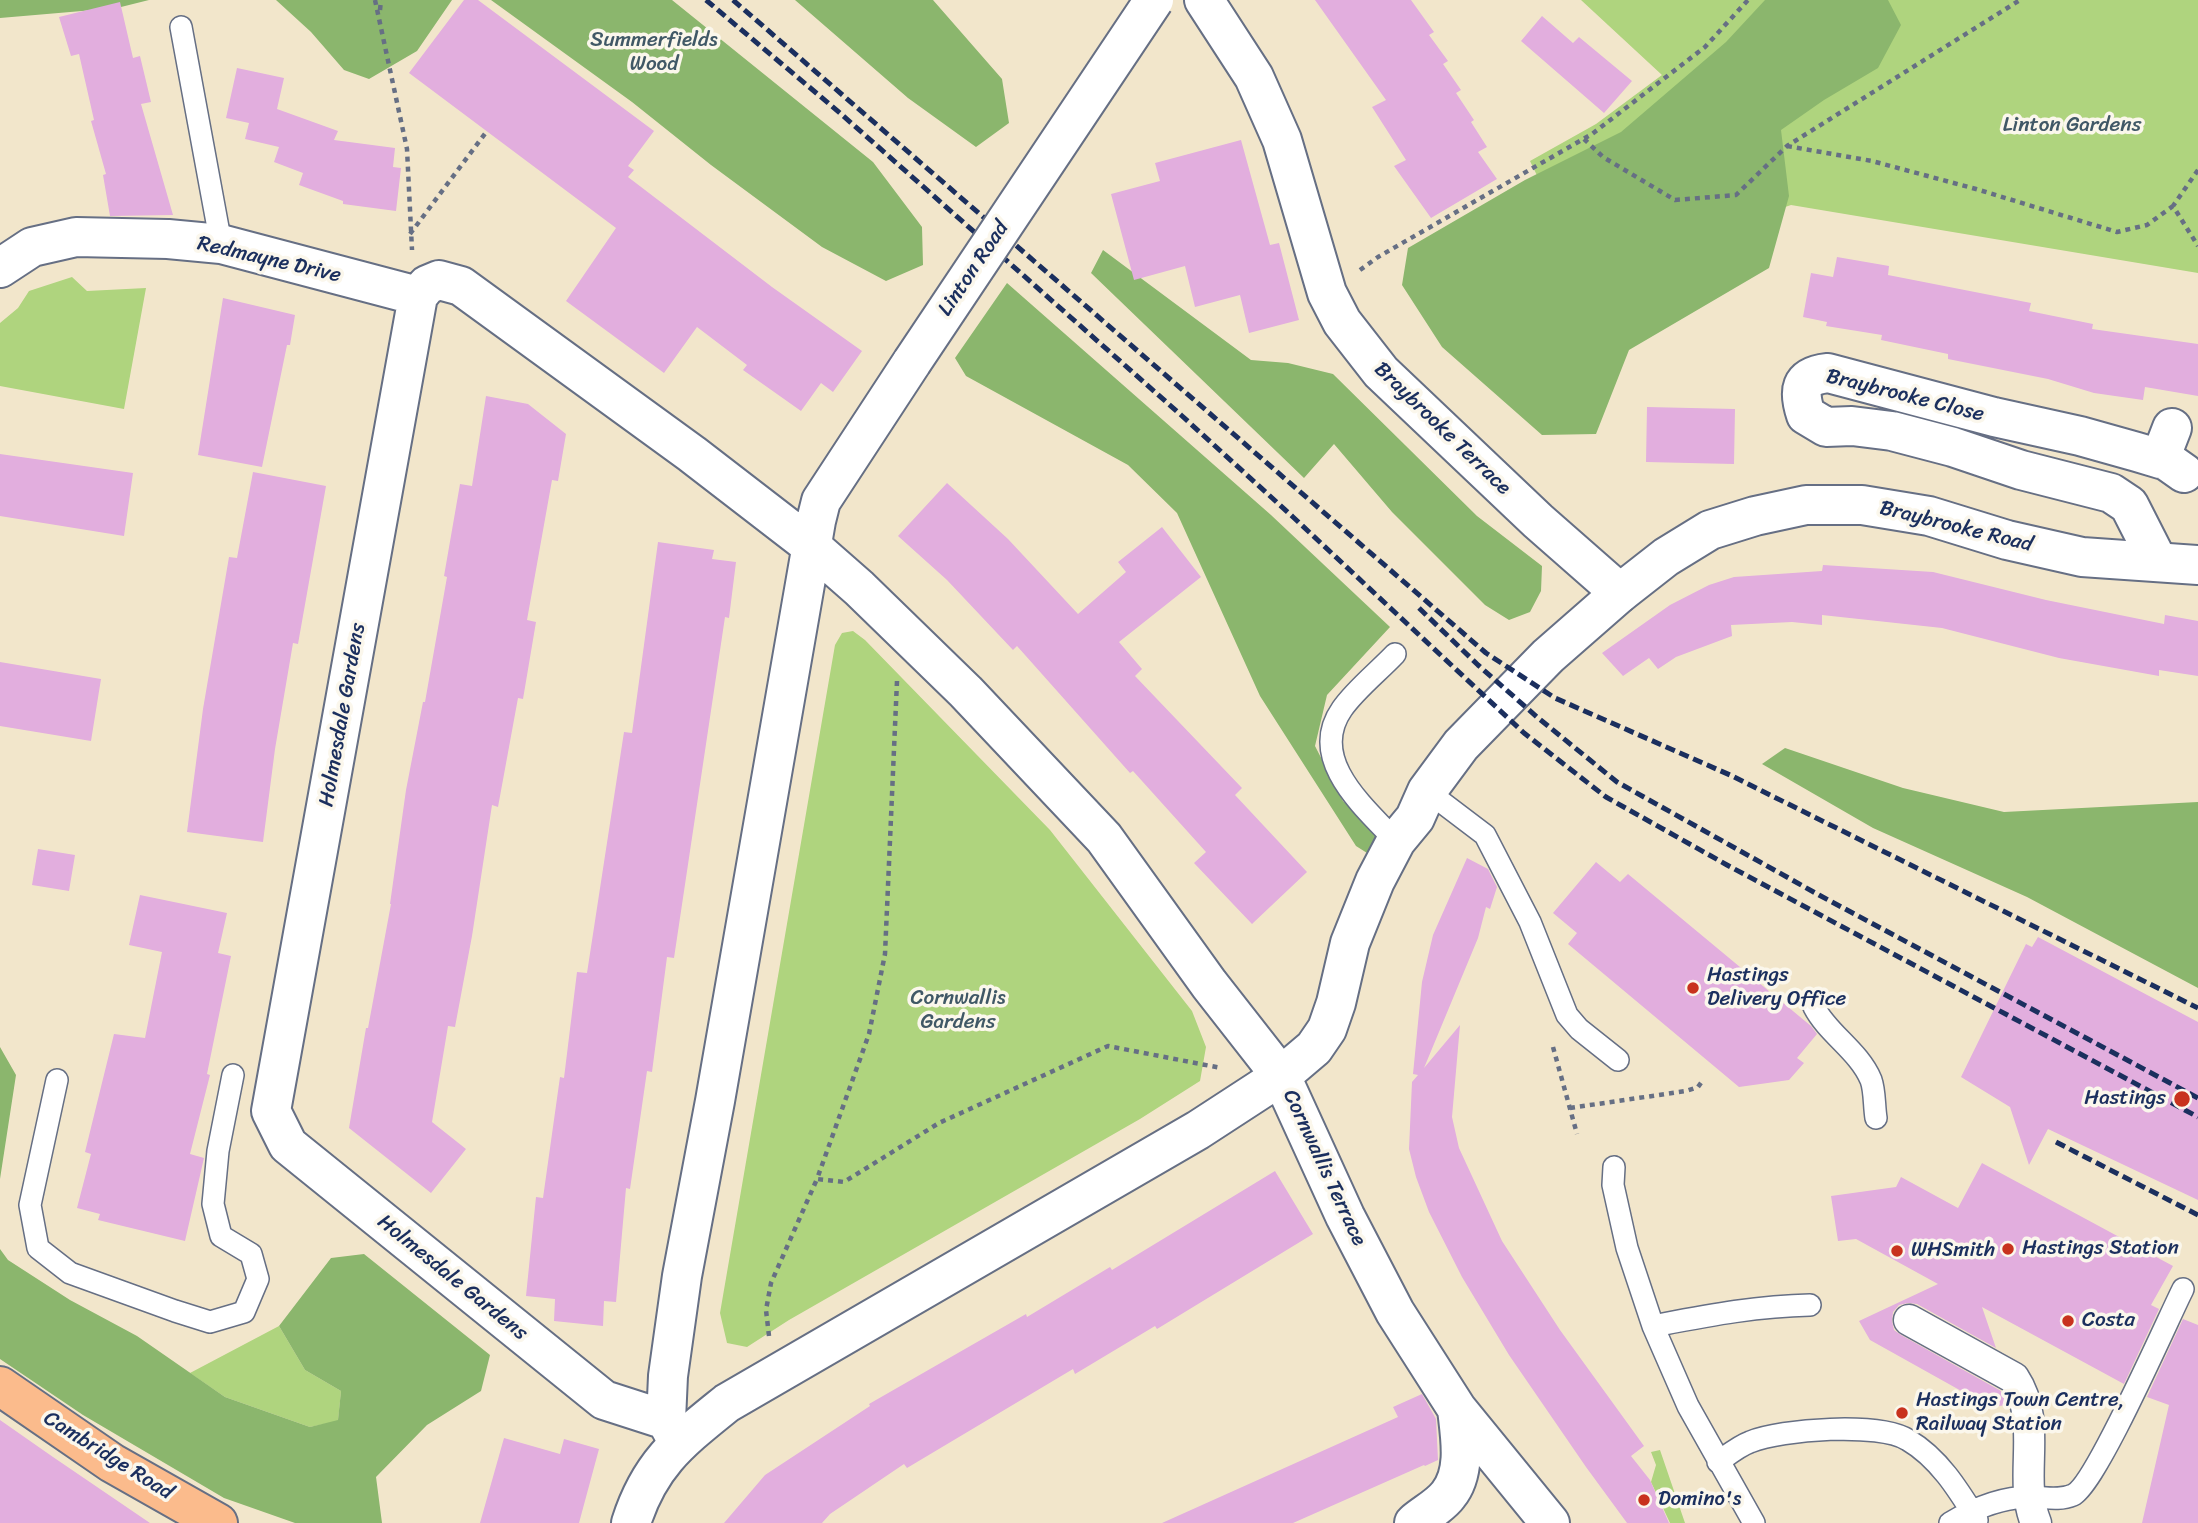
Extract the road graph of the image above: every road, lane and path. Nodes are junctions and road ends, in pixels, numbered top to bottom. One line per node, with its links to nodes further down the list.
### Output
1 (375, 0): 7 (path)
2 (381, 0): 7 (path)
3 (1154, 0): 21 (street, Linton Road, bridge)
4 (1748, 0): 10 (path)
5 (2020, 0): 11 (path)
6 (1206, 2): 18 (street, Braybrooke Terrace)
7 (380, 14): 14 (path)
8 (181, 27): 15 (lane)
9 (487, 131): 14 (path)
10 (1584, 139): 11 (path); 18 (path)
11 (1787, 146): 13 (path)
12 (2198, 170): 13 (path)
13 (2173, 206): 16 (path)
14 (410, 234): 19 (path)
15 (221, 244): 17 (street, Redmayne Drive); 19 (street, Redmayne Drive)
16 (2198, 246)
17 (0, 268)
18 (1327, 293): 24 (street, Braybrooke Terrace)
19 (418, 296): 21 (street); 47 (street, Holmesdale Gardens)
20 (2172, 453): 22 (street, Braybrooke Close)
21 (810, 545): 25 (street); 47 (street)
22 (2158, 562): 23 (street, Braybrooke Road); 24 (street, Braybrooke Road)
23 (2198, 565)
24 (1620, 593): 27 (street, Braybrooke Road)
25 (900, 627): 35 (street); 39 (path)
26 (1395, 654): 29 (lane)
27 (1461, 746): 28 (street, Cornwallis Terrace)
28 (1427, 791): 29 (street, Cornwallis Terrace); 31 (lane)
29 (1396, 841): 35 (street, Cornwallis Terrace)
30 (1814, 1007): 37 (lane)
31 (1618, 1060)
32 (233, 1075): 33 (lane)
33 (57, 1080)
34 (1703, 1080): 36 (path)
35 (1268, 1085): 39 (path); 44 (street); 46 (street, Cornwallis Terrace)
36 (1570, 1108)
37 (1876, 1118)
38 (1614, 1167): 43 (lane)
39 (817, 1179): 44 (path)
40 (2183, 1289): 49 (lane)
41 (1810, 1305): 43 (lane)
42 (1909, 1320): 49 (street)
43 (1653, 1326): 48 (lane)
44 (776, 1373): 47 (street)
45 (0, 1387): 51 (highway, Cambridge Road)
46 (1457, 1409): 53 (street, Cornwallis Terrace); 54 (street, Cornwallis Terrace)
47 (672, 1431): 52 (street)
48 (1718, 1462): 50 (lane); 55 (lane)
49 (2033, 1510): 50 (lane)
50 (1975, 1517): 56 (lane)
51 (218, 1523)
52 (631, 1523)
53 (1413, 1523)
54 (1550, 1523)
55 (1754, 1523)
56 (1950, 1523)

